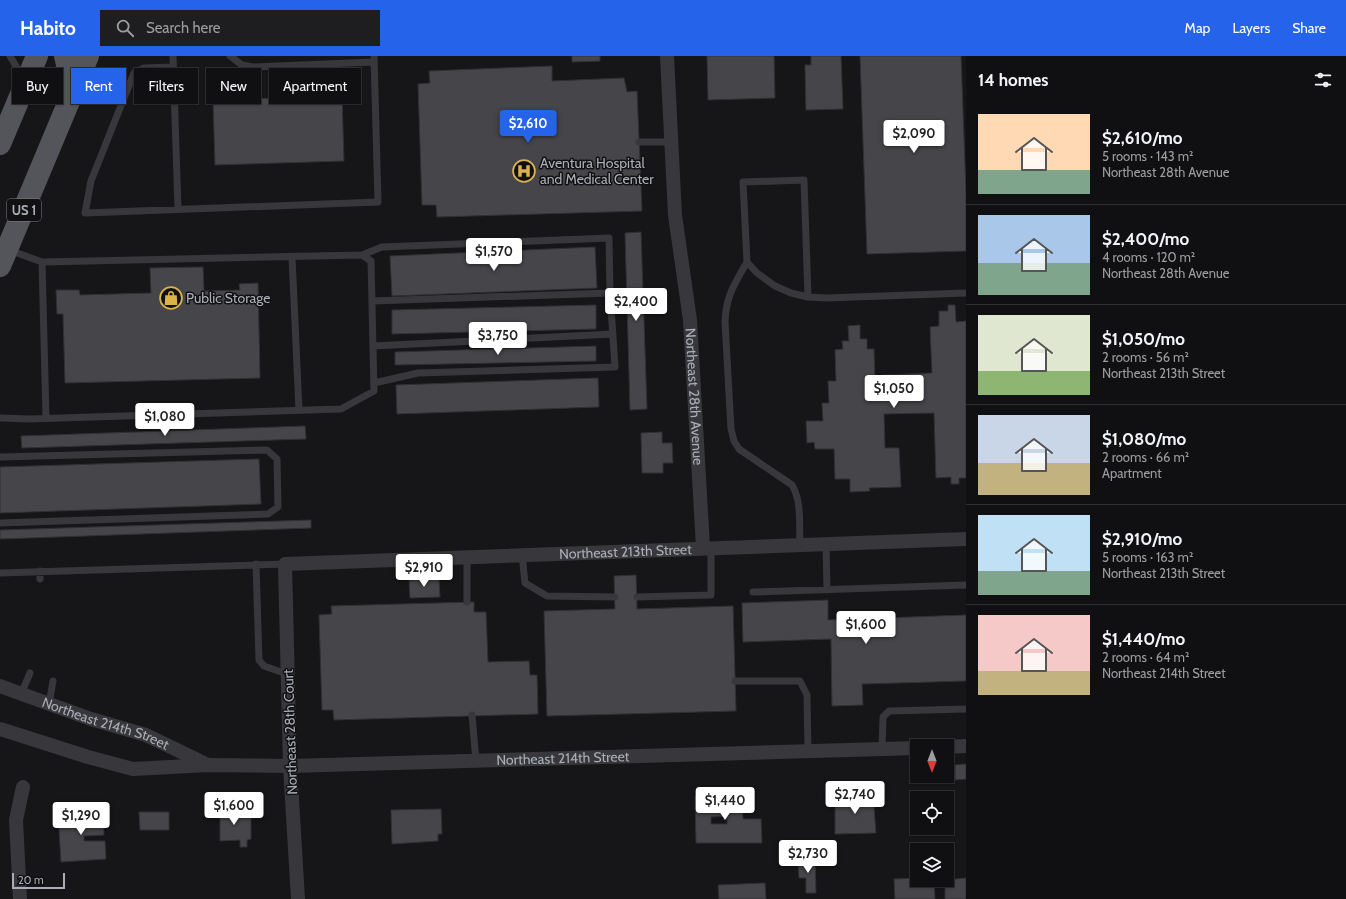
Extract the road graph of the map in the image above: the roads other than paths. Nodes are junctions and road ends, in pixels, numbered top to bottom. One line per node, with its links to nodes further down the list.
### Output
1 (10, 56): 10 (lane)
2 (37, 56): 11 (main road)
3 (65, 56): 13 (main road)
4 (88, 56): 13 (main road, US 1)
5 (173, 56): 9 (lane)
6 (230, 56): 8 (lane)
7 (667, 56): 15 (street, Northeast 28th Avenue)
8 (374, 59): 17 (lane)
9 (173, 67): 17 (lane); 17 (lane)
10 (17, 68)
11 (32, 68)
12 (17, 104): 16 (main road)
13 (64, 116): 20 (main road, US 1)
14 (639, 142): 15 (lane)
15 (671, 142): 38 (street, Northeast 28th Avenue)
16 (0, 144)
17 (178, 209)
18 (362, 255): 19 (lane); 23 (lane); 26 (lane)
19 (292, 257): 21 (lane); 30 (lane)
20 (4, 258): 21 (lane)
21 (42, 262): 32 (lane)
22 (747, 262): 25 (lane); 25 (lane); 37 (lane)
23 (610, 293): 26 (lane); 27 (lane)
24 (966, 293): 25 (lane)
25 (808, 297)
26 (372, 301): 28 (lane)
27 (613, 334): 28 (lane); 29 (lane)
28 (373, 346): 29 (lane)
29 (374, 383): 30 (lane)
30 (299, 410): 32 (lane)
31 (0, 418): 32 (lane)
32 (46, 418)
33 (0, 457): 34 (lane)
34 (0, 523)
35 (966, 539): 36 (street, Northeast 213th Street)
36 (826, 543): 37 (street, Northeast 213th Street); 49 (lane)
37 (800, 544): 38 (street, Northeast 213th Street)
38 (707, 547): 39 (street, Northeast 213th Street); 52 (lane)
39 (522, 554): 40 (street, Northeast 213th Street); 51 (lane)
40 (467, 556): 42 (street, Northeast 213th Street); 53 (lane)
41 (256, 564): 42 (lane); 43 (lane); 55 (lane)
42 (285, 564): 55 (street, Northeast 28th Court)
43 (65, 570): 44 (lane); 47 (lane)
44 (40, 571): 45 (lane); 46 (lane)
45 (0, 573)
46 (40, 579)
47 (64, 579)
48 (966, 585): 49 (lane)
49 (827, 590): 50 (lane)
50 (753, 592)
51 (615, 597)
52 (637, 597)
53 (467, 602)
54 (30, 673): 59 (lane)
55 (287, 674): 71 (street, Northeast 28th Court)
56 (53, 681): 60 (lane)
57 (735, 681): 68 (lane)
58 (0, 686): 59 (street, Northeast 214th Street)
59 (21, 694): 60 (street, Northeast 214th Street)
60 (49, 704): 70 (street, Northeast 214th Street)
61 (966, 709): 67 (lane)
62 (472, 715): 69 (lane)
63 (0, 729): 70 (street, Northeast 214th Street)
64 (966, 746): 65 (street)
65 (954, 747)
66 (910, 748): 67 (street, Northeast 214th Street)
67 (882, 749): 68 (street, Northeast 214th Street)
68 (808, 751): 69 (street, Northeast 214th Street)
69 (476, 761): 71 (street, Northeast 214th Street)
70 (208, 765): 71 (street, Northeast 214th Street)
71 (290, 766): 74 (street, Northeast 28th Court)
72 (23, 788): 73 (street)
73 (20, 899)
74 (298, 899)

